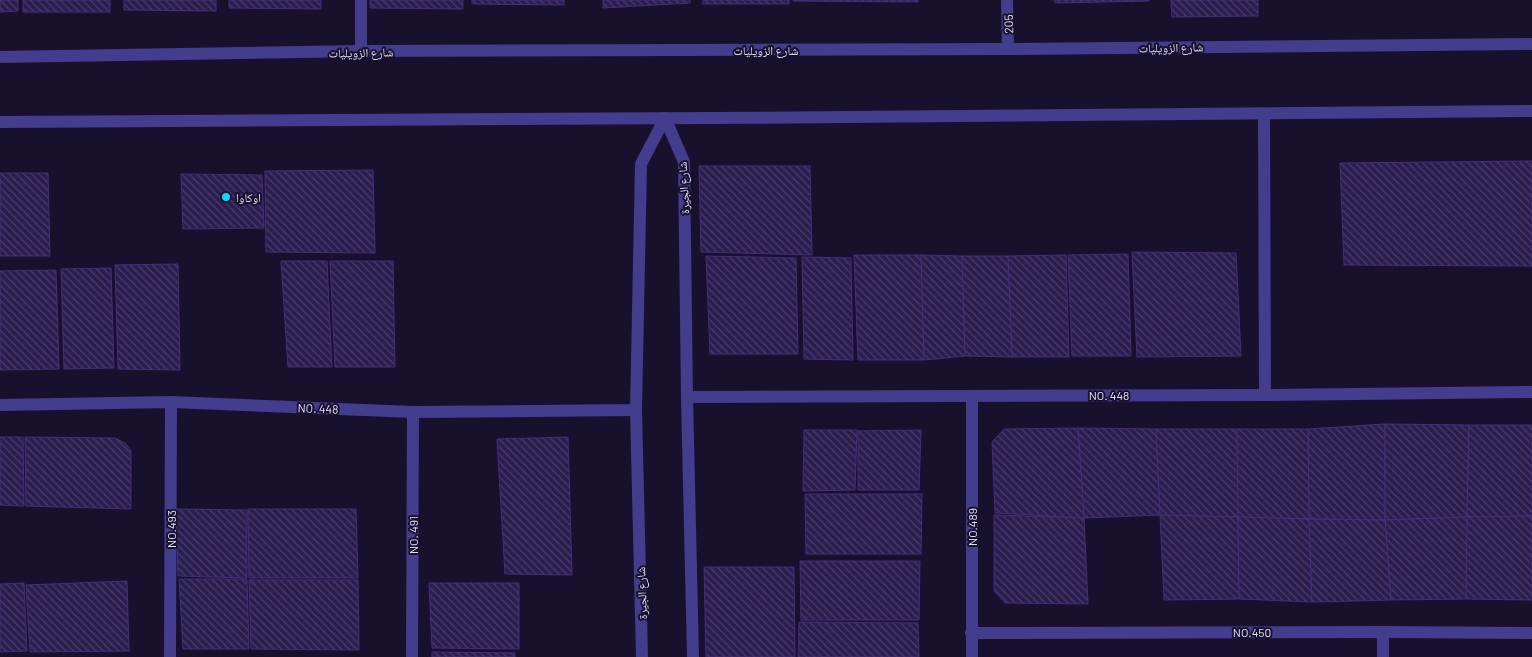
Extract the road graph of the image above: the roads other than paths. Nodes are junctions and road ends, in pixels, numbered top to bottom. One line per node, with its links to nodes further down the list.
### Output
1 (361, 0): 5 (street)
2 (1007, 0): 4 (street, 205)
3 (1532, 44): 4 (street, شارع الزويليات)
4 (1008, 49): 5 (street, شارع الزويليات)
5 (361, 52): 6 (street, شارع الزويليات)
6 (0, 56)
7 (1532, 111): 8 (street)
8 (1264, 115): 9 (street); 12 (street)
9 (665, 118): 10 (street); 14 (street, شارع الجيرة); 17 (street, شارع الجيرة)
10 (0, 122)
11 (1532, 392): 12 (street, NO. 448)
12 (1265, 395): 13 (street, NO. 448)
13 (972, 396): 14 (street, NO. 448); 20 (street, NO.489)
14 (687, 397): 25 (street, شارع الجيرة)
15 (171, 402): 16 (street, NO. 448); 18 (street, NO. 448); 22 (street, NO.493)
16 (0, 405)
17 (636, 410): 18 (street, NO. 448); 24 (street, شارع الجيرة)
18 (413, 412): 23 (street, NO. 491)
19 (1383, 632): 20 (street, NO.450); 21 (street, NO.450); 27 (street)
20 (972, 633): 26 (street, NO.489)
21 (1532, 634)
22 (170, 657)
23 (412, 657)
24 (642, 657)
25 (693, 657)
26 (972, 657)
27 (1382, 657)

